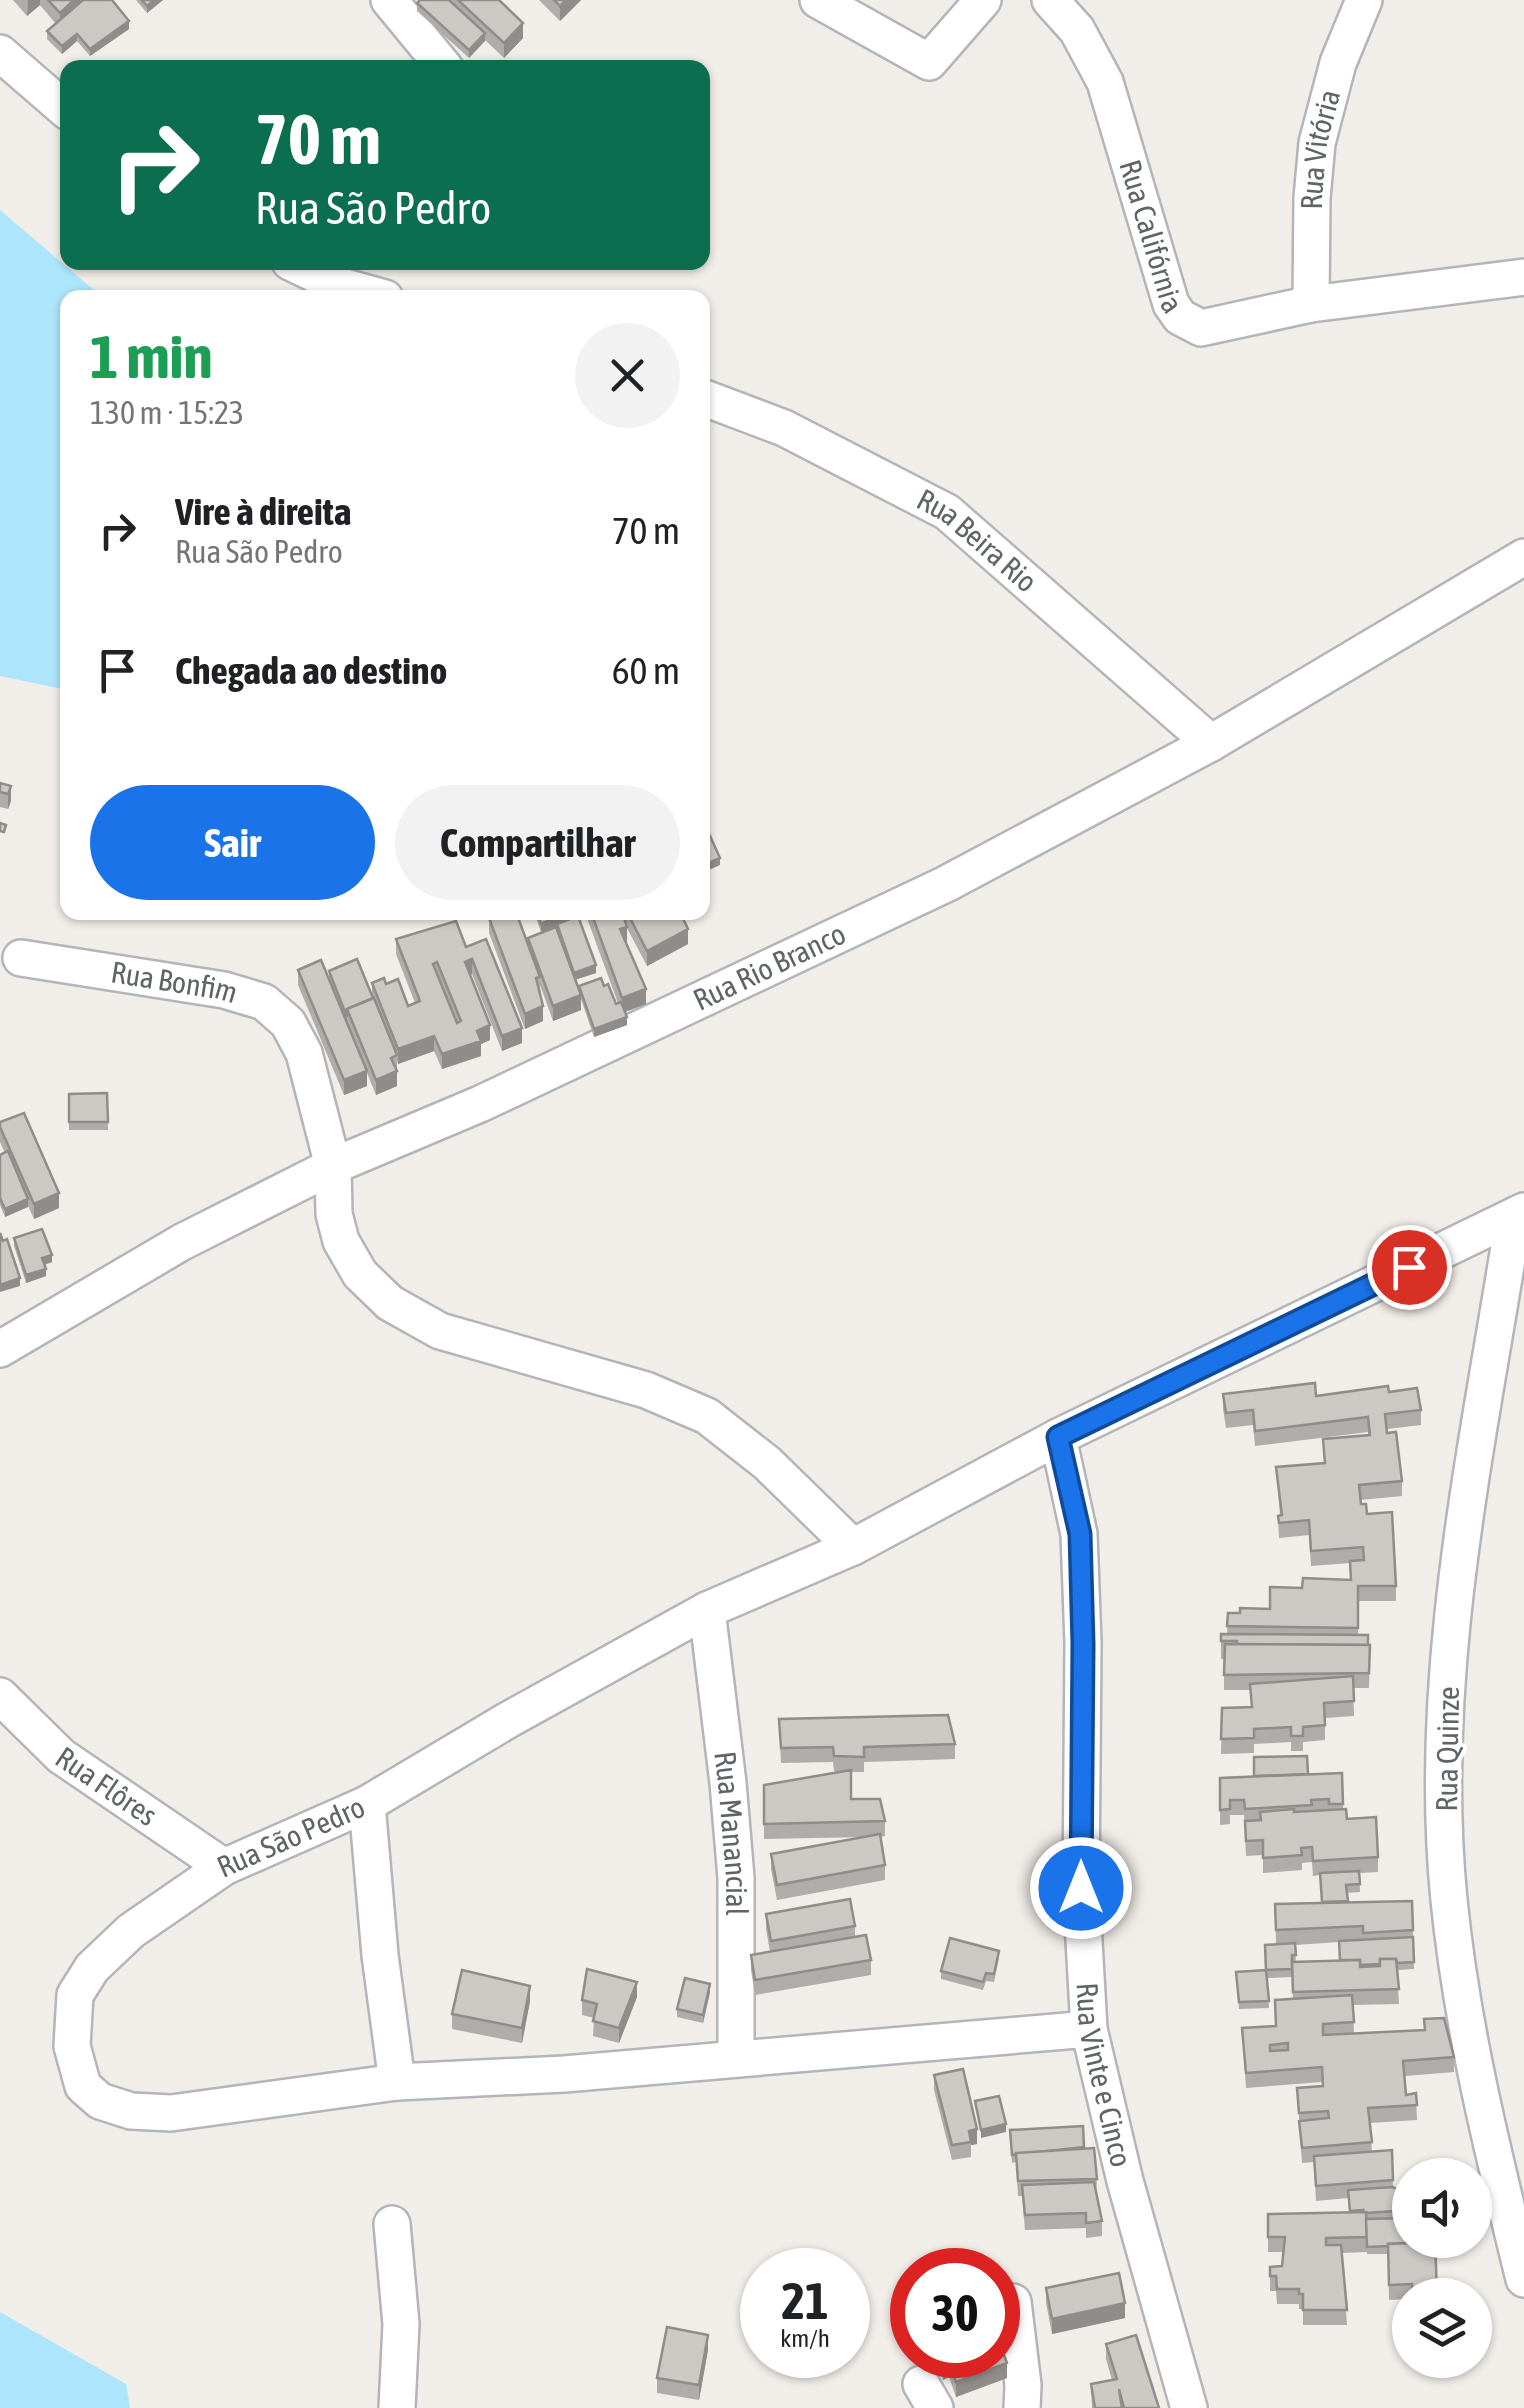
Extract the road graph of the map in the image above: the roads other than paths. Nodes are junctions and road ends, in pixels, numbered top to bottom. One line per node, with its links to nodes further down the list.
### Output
1 (389, 0): 7 (street)
2 (818, 0): 3 (street)
3 (984, 0)
4 (1050, 0): 12 (street, Rua Califórnia)
5 (1364, 0): 12 (street, Rua Vitória)
6 (0, 53): 8 (street)
7 (438, 60)
8 (60, 105)
9 (307, 270): 11 (street)
10 (1524, 277): 12 (street, Rua Califórnia)
11 (356, 290)
12 (1312, 304)
13 (710, 400): 15 (street, Rua Beira Rio)
14 (1524, 558): 15 (street, Rua Rio Branco)
15 (1211, 743): 17 (street, Rua Rio Branco)
16 (21, 958): 17 (street, Rua Bonfim)
17 (334, 1166): 19 (street, Rua Rio Branco); 21 (street, Rua Bonfim)
18 (1519, 1213): 20 (street, Rua São Pedro); 30 (street, Rua Quinze)
19 (0, 1349)
20 (1058, 1437): 21 (street, Rua São Pedro); 26 (street, Rua Vinte e Cinco)
21 (853, 1546): 22 (street, Rua São Pedro)
22 (707, 1610): 24 (street, Rua São Pedro); 27 (street, Rua Manancial)
23 (0, 1696): 25 (street, Rua Flôres)
24 (367, 1804): 25 (street, Rua São Pedro); 28 (street)
25 (224, 1866): 28 (street, Rua São Pedro)
26 (1089, 2028): 27 (street, Rua São Pedro); 34 (street, Rua Vinte e Cinco)
27 (736, 2058): 28 (street, Rua São Pedro)
28 (396, 2082)
29 (392, 2224): 32 (street)
30 (1524, 2279)
31 (1020, 2361): 33 (street)
32 (397, 2408)
33 (1022, 2408)
34 (1189, 2408)

